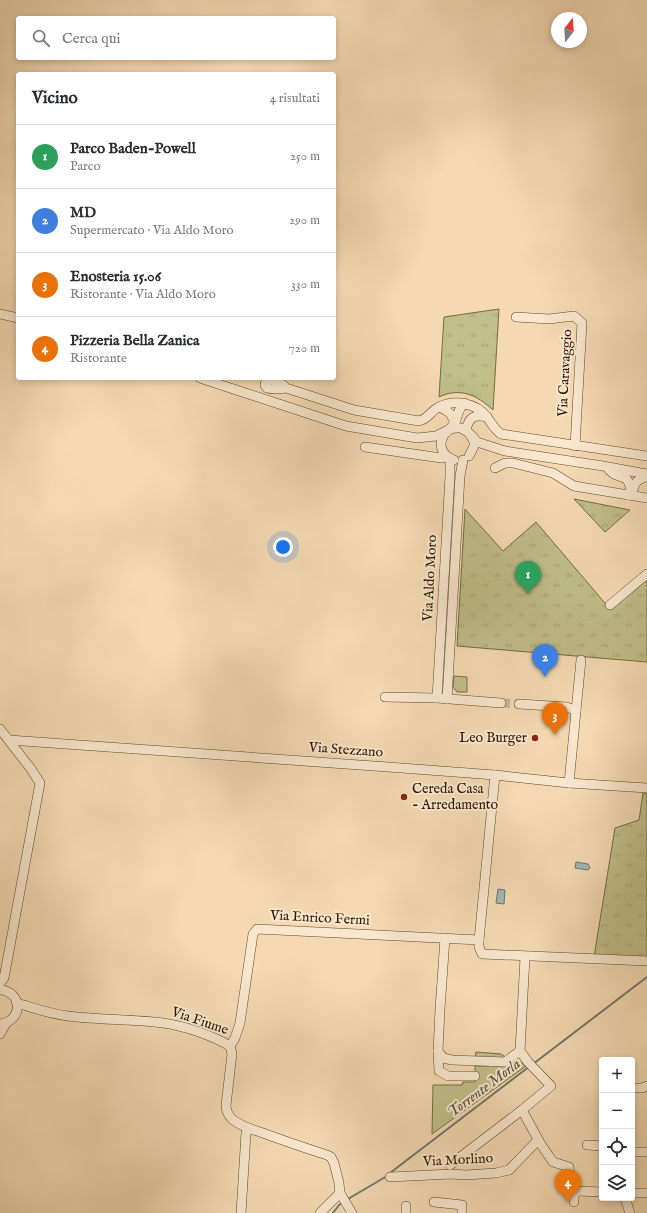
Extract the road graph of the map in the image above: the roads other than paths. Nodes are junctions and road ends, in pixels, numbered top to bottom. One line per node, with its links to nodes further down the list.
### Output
1 (0, 314): 3 (street)
2 (516, 317): 13 (street, Via Caravaggio)
3 (16, 318)
4 (206, 380): 12 (street)
5 (286, 388): 7 (street)
6 (464, 403): 7 (street); 8 (street); 9 (street); 10 (street)
7 (439, 407): 9 (street)
8 (487, 417): 10 (street); 13 (street)
9 (454, 423): 11 (street)
10 (468, 431): 11 (street); 15 (street); 18 (street)
11 (446, 432): 12 (street); 16 (street)
12 (416, 438): 16 (street)
13 (575, 446): 17 (street)
14 (365, 447): 16 (street)
15 (505, 451): 18 (street); 19 (street)
16 (446, 455): 18 (street); 28 (street, Via Aldo Moro)
17 (647, 456)
18 (466, 458): 29 (street, Via Aldo Moro)
19 (602, 466): 21 (street); 22 (street)
20 (495, 468): 22 (street)
21 (647, 476): 22 (street)
22 (630, 495): 23 (street)
23 (647, 498)
24 (647, 574): 25 (street)
25 (610, 605)
26 (580, 660): 32 (street)
27 (385, 697): 28 (street)
28 (437, 698): 29 (street)
29 (447, 699): 30 (street)
30 (500, 703)
31 (519, 704): 32 (street)
32 (576, 711): 36 (street)
33 (0, 729): 34 (street)
34 (9, 740): 35 (street, Via Stezzano); 42 (street)
35 (495, 775): 36 (street, Via Stezzano); 39 (street)
36 (568, 783): 37 (street, Via Stezzano)
37 (647, 788)
38 (444, 938): 39 (street, Via Enrico Fermi); 48 (street, Via Enrico Fermi); 49 (street)
39 (479, 940): 40 (street)
40 (525, 957): 41 (street); 50 (street)
41 (646, 962)
42 (2, 980): 43 (street)
43 (5, 991): 44 (street)
44 (17, 1003): 45 (street, Via Fiume); 46 (street)
45 (39, 1010): 46 (street, Via Fiume); 48 (street, Via Fiume)
46 (7, 1021): 47 (street)
47 (0, 1034)
48 (230, 1046): 55 (street, Via Fiume)
49 (438, 1050): 50 (street); 51 (street)
50 (520, 1051): 54 (street)
51 (475, 1076)
52 (647, 1086): 53 (street)
53 (635, 1088)
54 (522, 1110): 56 (street); 61 (street)
55 (248, 1128): 67 (street, Via Fiume); 72 (street)
56 (538, 1140): 62 (street, Via Morlino); 63 (street)
57 (587, 1145): 58 (street)
58 (599, 1146)
59 (635, 1152): 60 (street)
60 (647, 1152)
61 (450, 1164)
62 (390, 1177)
63 (575, 1188): 64 (street); 70 (street)
64 (599, 1192)
65 (635, 1193): 66 (street)
66 (647, 1193)
67 (340, 1195): 71 (street, Via Fiume); 73 (street)
68 (626, 1201): 75 (street)
69 (434, 1202): 74 (street)
70 (574, 1202)
71 (350, 1210)
72 (241, 1213)
73 (320, 1213)
74 (462, 1213)
75 (630, 1213)

